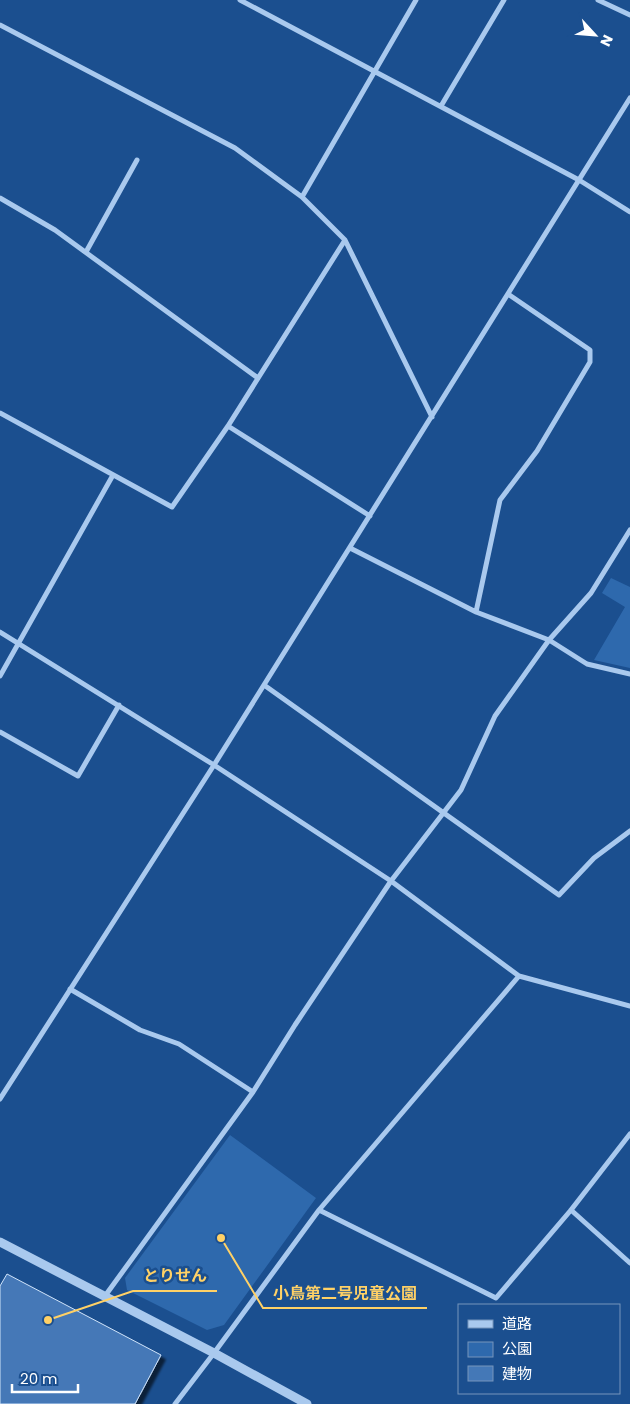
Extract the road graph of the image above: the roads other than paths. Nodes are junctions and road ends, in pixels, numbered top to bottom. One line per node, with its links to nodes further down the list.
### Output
1 (240, 0): 7 (street)
2 (416, 0): 7 (street)
3 (504, 0): 9 (street)
4 (598, 0): 5 (street)
5 (630, 15)
6 (0, 25): 12 (street)
7 (374, 71): 9 (street); 12 (street)
8 (630, 98): 11 (street)
9 (441, 106): 11 (street)
10 (137, 160): 16 (street)
11 (579, 180): 14 (street); 17 (street)
12 (302, 197): 15 (street)
13 (0, 198): 16 (street)
14 (630, 212)
15 (344, 240): 18 (street); 20 (street)
16 (86, 252): 18 (street)
17 (508, 294): 20 (street); 26 (street)
18 (258, 378): 21 (street)
19 (0, 413): 22 (street)
20 (432, 417): 23 (street)
21 (228, 426): 22 (street); 23 (street)
22 (113, 475): 29 (street)
23 (370, 516): 25 (street)
24 (630, 530): 28 (street)
25 (350, 548): 26 (street); 32 (street)
26 (476, 612): 28 (street)
27 (0, 632): 29 (street)
28 (549, 640): 30 (street); 36 (street)
29 (19, 643): 31 (street); 33 (street)
30 (630, 674)
31 (0, 676)
32 (264, 684): 35 (street); 36 (street)
33 (119, 705): 34 (street); 35 (street)
34 (0, 732)
35 (214, 765): 38 (street); 40 (street)
36 (443, 812): 37 (street); 38 (street)
37 (630, 831)
38 (391, 881): 39 (street); 42 (street)
39 (519, 976): 41 (street); 45 (street)
40 (70, 989): 42 (street); 43 (street)
41 (630, 1006)
42 (253, 1092): 49 (street)
43 (0, 1099)
44 (630, 1134): 46 (street)
45 (319, 1210): 46 (street); 50 (street)
46 (571, 1210): 48 (street)
47 (0, 1242): 49 (street)
48 (630, 1263)
49 (104, 1296): 50 (street)
50 (214, 1353): 51 (street); 52 (street)
51 (175, 1404)
52 (308, 1404)

